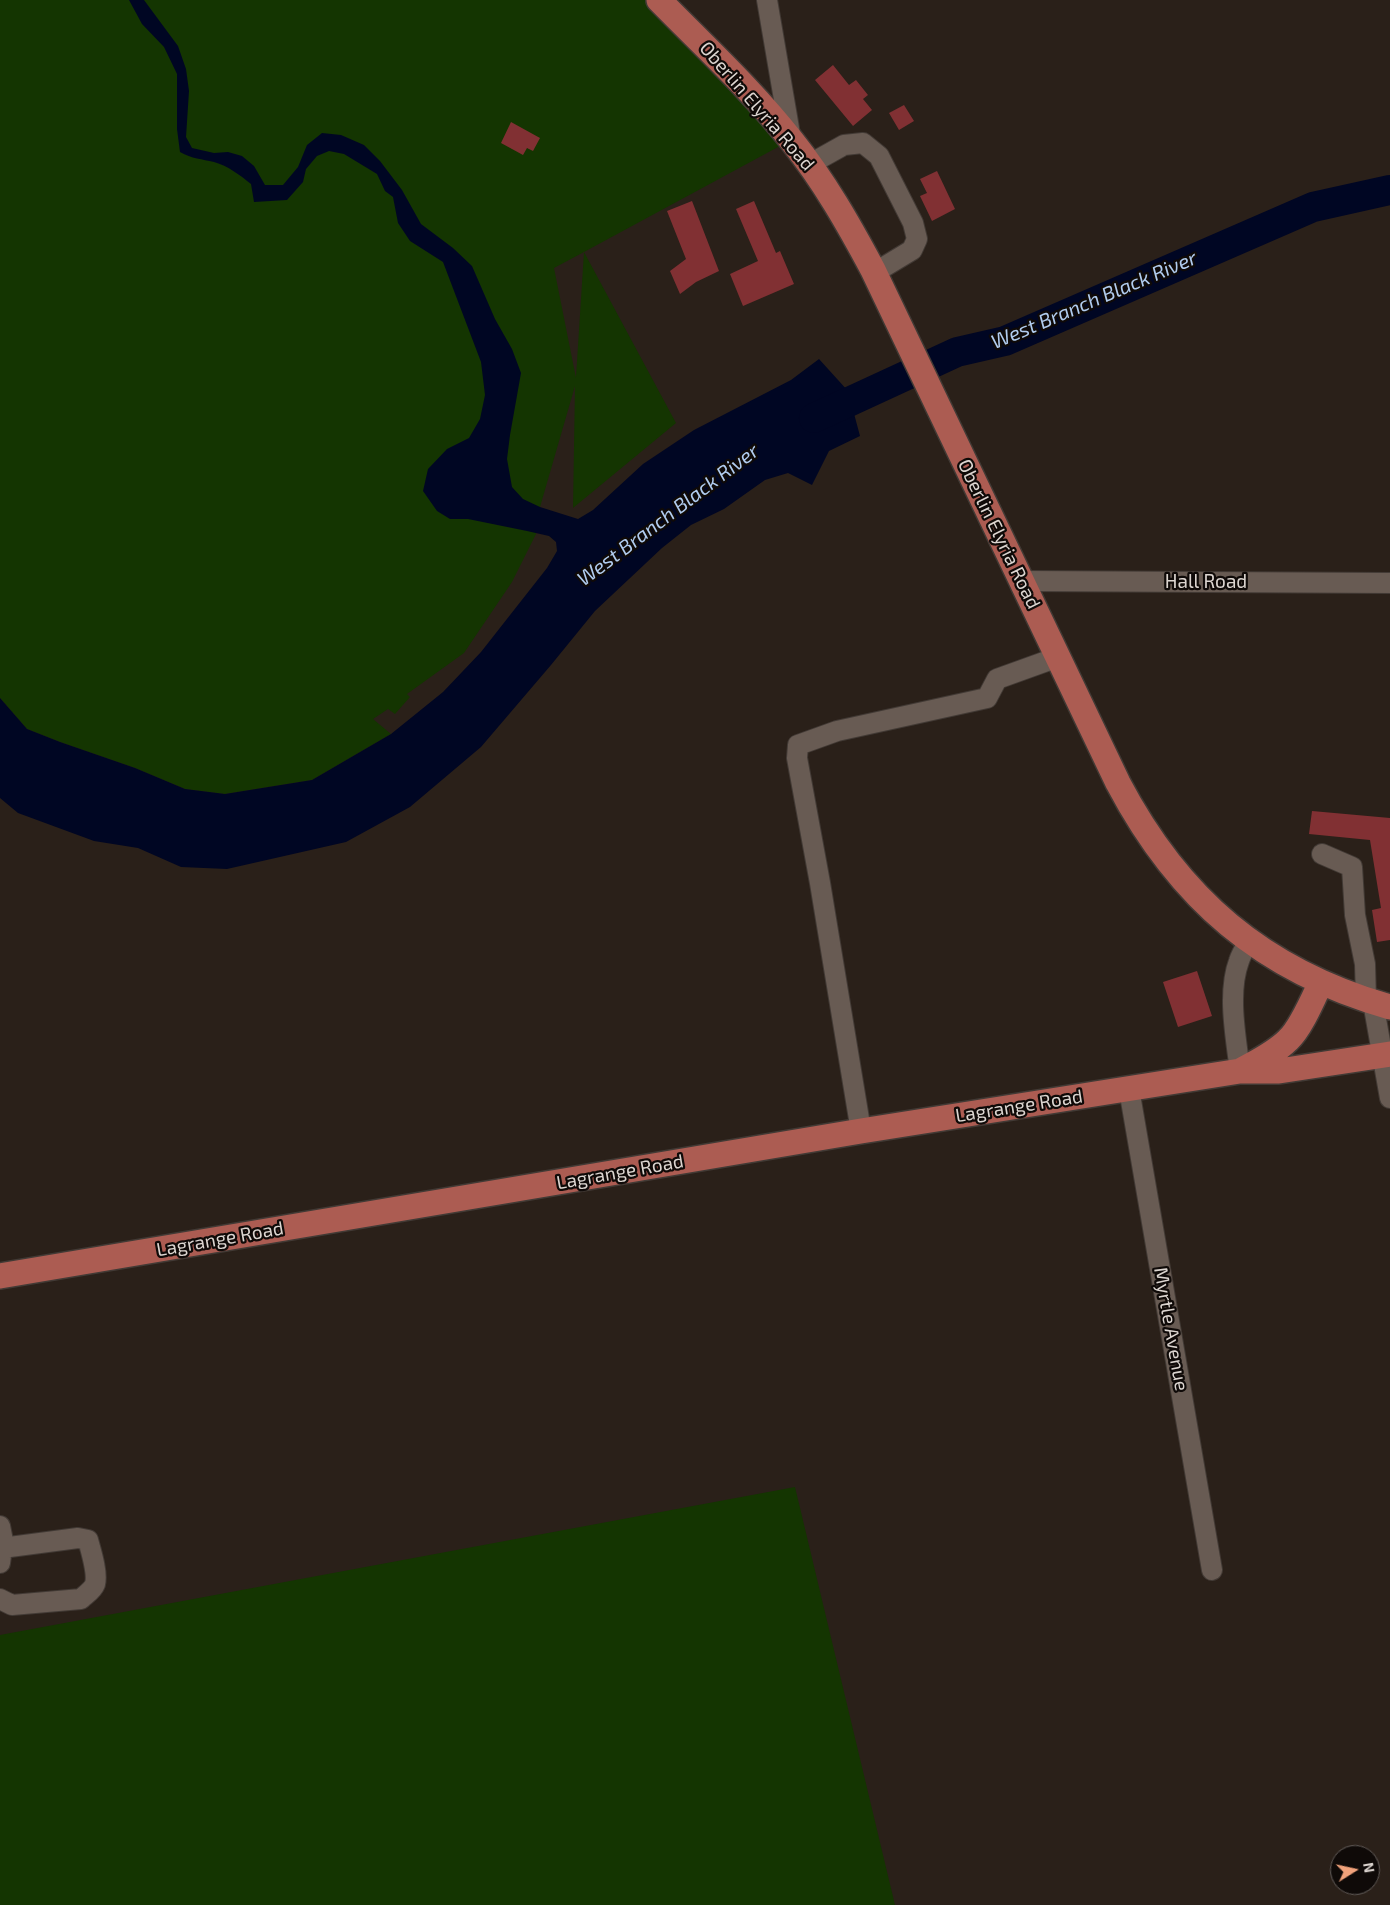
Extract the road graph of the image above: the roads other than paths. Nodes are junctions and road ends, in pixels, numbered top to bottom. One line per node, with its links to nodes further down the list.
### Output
1 (660, 0): 3 (main road, Oberlin Elyria Road)
2 (767, 0): 3 (street)
3 (791, 140): 4 (main road, Oberlin Elyria Road)
4 (810, 164): 5 (main road, Oberlin Elyria Road); 5 (street)
5 (874, 273): 6 (main road, Oberlin Elyria Road)
6 (1022, 581): 7 (street, Hall Road); 8 (main road, Oberlin Elyria Road)
7 (1390, 583)
8 (1058, 657): 10 (main road, Oberlin Elyria Road); 17 (street)
9 (1322, 854): 12 (street)
10 (1249, 940): 11 (main road, Oberlin Elyria Road); 14 (street)
11 (1321, 982): 12 (main road, Oberlin Elyria Road); 14 (main road, Lagrange Road)
12 (1376, 1002): 13 (street)
13 (1386, 1054): 14 (main road, Lagrange Road); 16 (street)
14 (1240, 1071): 15 (main road, Lagrange Road)
15 (1129, 1089): 17 (main road, Lagrange Road); 21 (street, Myrtle Avenue)
16 (1390, 1098)
17 (861, 1131): 18 (main road, Lagrange Road)
18 (0, 1276)
19 (0, 1526): 20 (street)
20 (1, 1556): 22 (street)
21 (1212, 1570)
22 (0, 1599)

